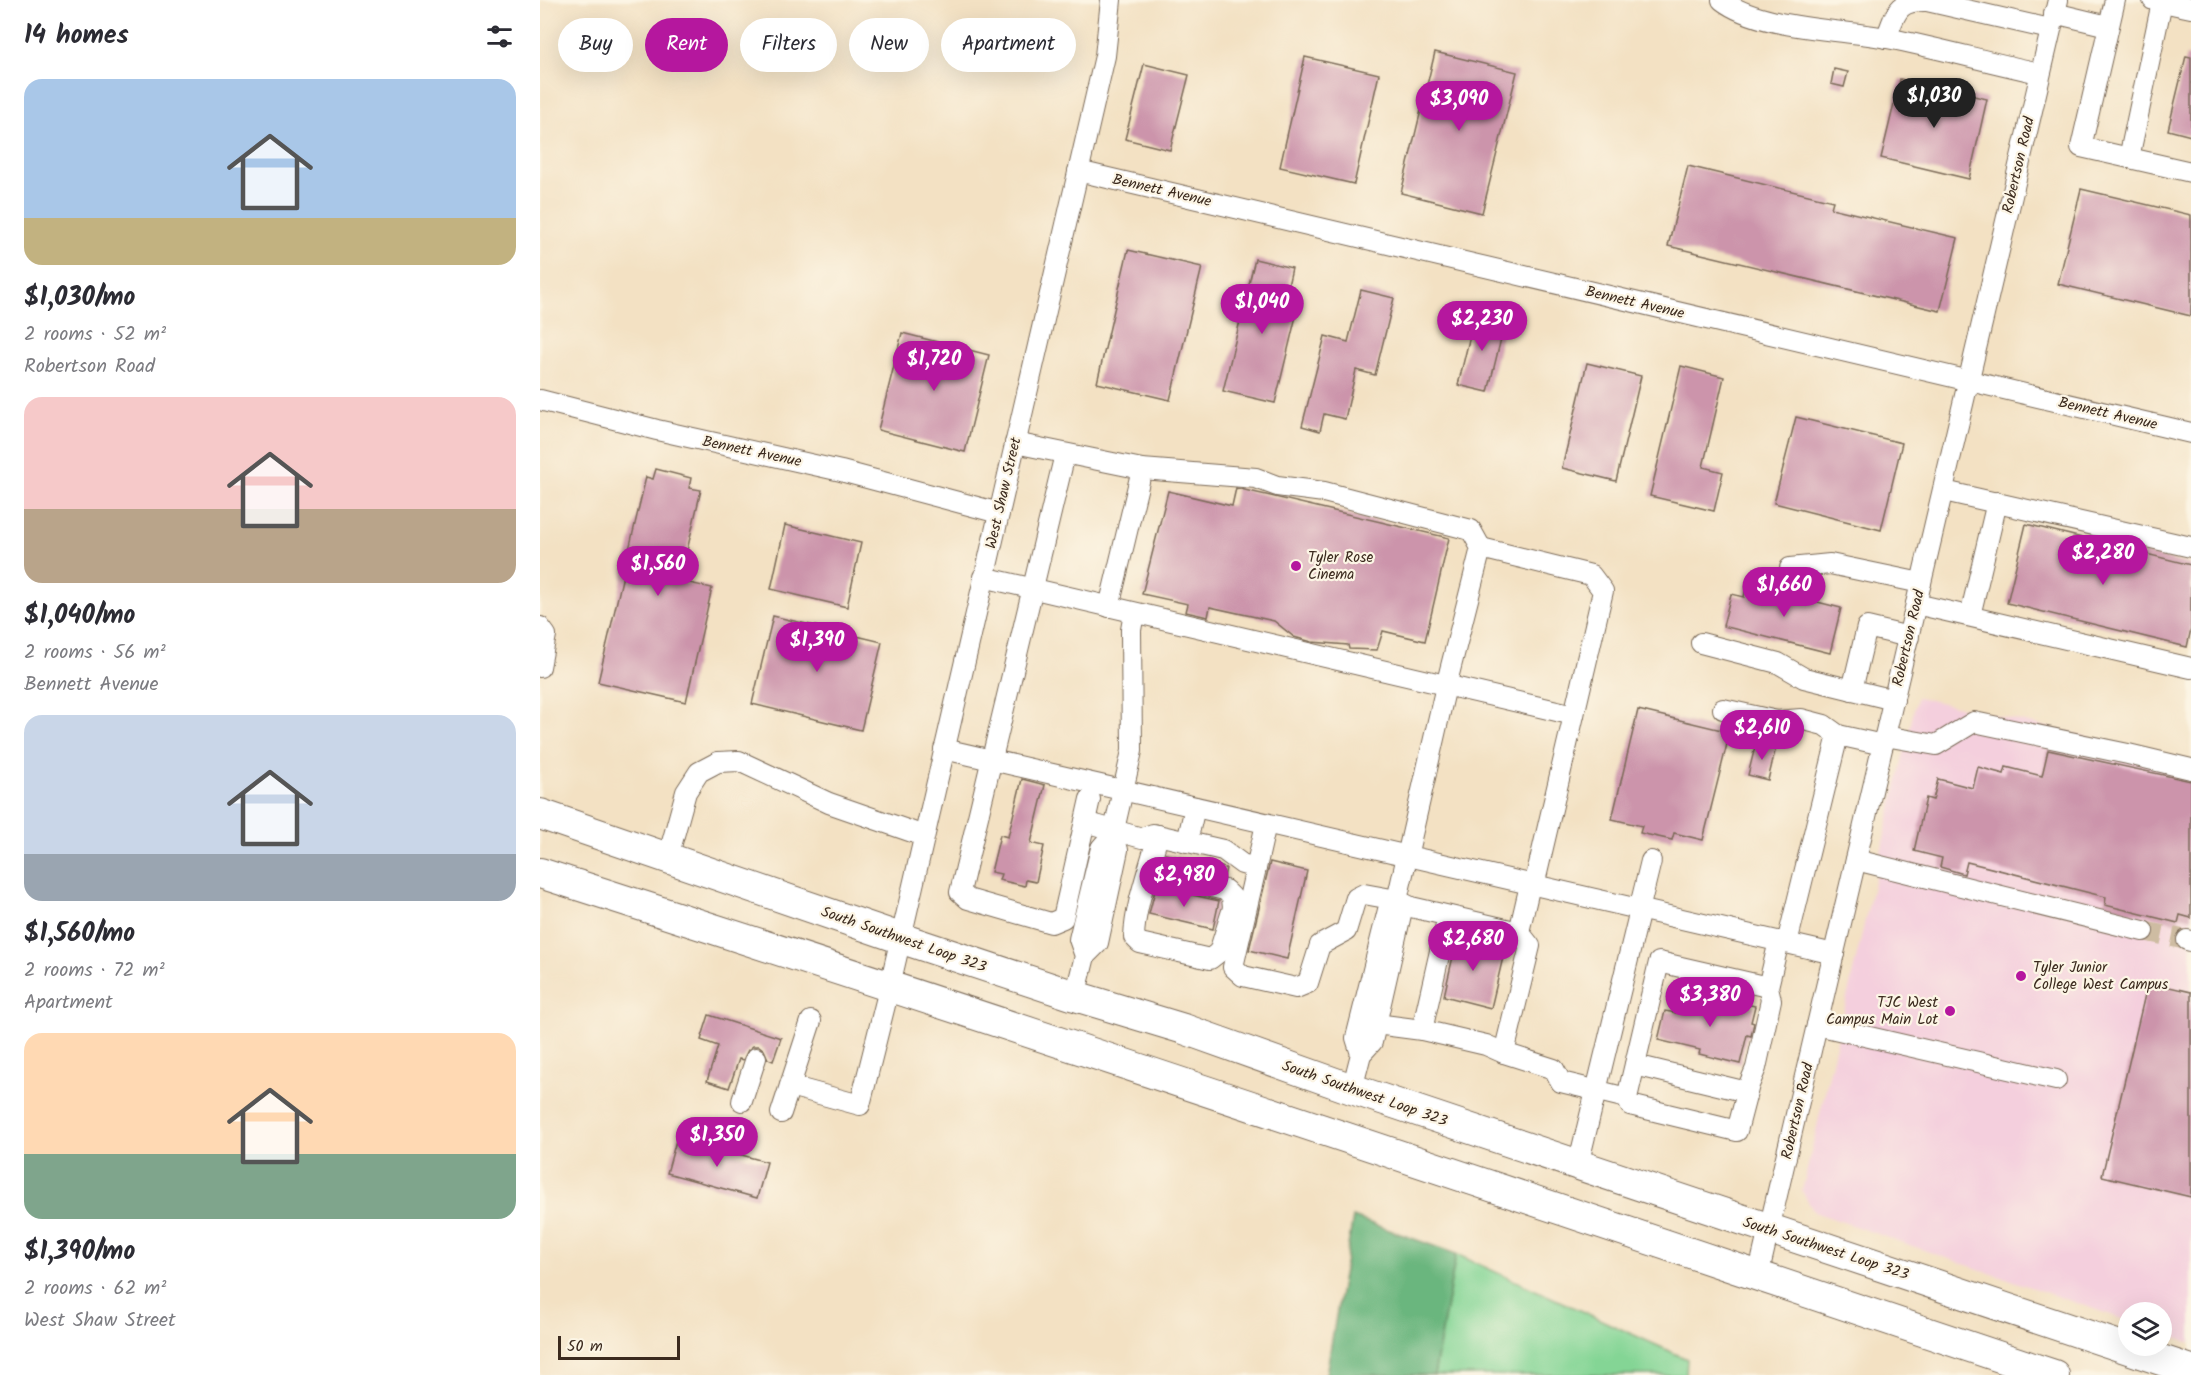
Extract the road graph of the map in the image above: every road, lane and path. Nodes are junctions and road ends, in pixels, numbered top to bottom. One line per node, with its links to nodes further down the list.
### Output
1 (1110, 0): 11 (street, West Shaw Street)
2 (1722, 0): 8 (street)
3 (2115, 0): 7 (street)
4 (2158, 1): 5 (street); 10 (street)
5 (2191, 8)
6 (2054, 14): 7 (street); 8 (street); 9 (street, Robertson Road)
7 (2108, 26): 10 (street)
8 (1886, 38): 9 (street)
9 (2039, 74): 13 (street, Robertson Road)
10 (2129, 158): 12 (street)
11 (1078, 171): 13 (street, Bennett Avenue); 16 (street, West Shaw Street)
12 (2191, 172)
13 (1969, 380): 15 (street, Bennett Avenue); 19 (street, Robertson Road)
14 (540, 400): 21 (street, Bennett Avenue)
15 (2191, 433)
16 (1015, 443): 17 (street); 21 (street, West Shaw Street)
17 (1065, 454): 18 (street); 27 (street)
18 (1142, 469): 23 (street); 29 (street)
19 (1944, 491): 20 (street); 26 (street, Robertson Road)
20 (1997, 502): 22 (street); 31 (street)
21 (999, 513): 25 (street, West Shaw Street)
22 (2191, 547)
23 (1481, 548): 37 (street); 41 (street)
24 (1790, 568): 26 (street)
25 (983, 577): 27 (street); 44 (street, West Shaw Street)
26 (1921, 583): 28 (street, Robertson Road)
27 (1032, 589): 29 (street); 45 (street)
28 (1916, 604): 31 (street); 33 (street, Robertson Road)
29 (1109, 608): 30 (street)
30 (1134, 614): 37 (street); 47 (street)
31 (1970, 616): 36 (street)
32 (540, 627): 35 (street)
33 (1908, 637): 38 (street); 39 (street, Robertson Road)
34 (1701, 643): 38 (street)
35 (540, 667)
36 (2191, 668)
37 (1446, 686): 41 (street); 57 (street)
38 (1852, 690): 39 (street)
39 (1894, 700): 43 (street, Robertson Road)
40 (1723, 709): 42 (street)
41 (1575, 715): 64 (street)
42 (1838, 735): 43 (street); 71 (street)
43 (1884, 741): 46 (street); 59 (street, Robertson Road)
44 (944, 749): 45 (street); 54 (street, West Shaw Street)
45 (993, 760): 47 (street); 51 (street)
46 (2191, 770)
47 (1123, 790): 49 (street); 53 (street)
48 (1090, 799): 51 (street)
49 (1195, 807): 52 (street); 56 (street)
50 (540, 814): 58 (highway, South Southwest Loop 323)
51 (1085, 822): 53 (street)
52 (1266, 824): 57 (street); 61 (street)
53 (1114, 831): 55 (street); 77 (street)
54 (924, 836): 58 (street); 70 (street, West Shaw Street)
55 (1158, 836): 56 (street); 63 (street)
56 (1187, 842): 61 (street)
57 (1407, 856): 64 (street); 65 (street)
58 (668, 857): 70 (highway, South Southwest Loop 323)
59 (1856, 860): 68 (street); 72 (street, Robertson Road)
60 (1650, 861): 66 (street)
61 (1256, 868): 65 (street)
62 (540, 873): 75 (highway)
63 (1148, 873): 63 (street)
64 (1532, 885): 66 (street); 69 (street)
65 (1397, 900): 67 (street); 79 (street); 83 (street)
66 (1640, 910): 71 (street); 73 (street)
67 (1449, 916): 69 (street); 81 (street)
68 (2143, 931)
69 (1519, 932): 82 (street)
70 (900, 938): 75 (street, West Shaw Street); 77 (highway, South Southwest Loop 323)
71 (1783, 942): 72 (street); 76 (street)
72 (1834, 954): 80 (street, Robertson Road)
73 (1629, 955): 74 (street); 90 (street)
74 (1659, 962): 76 (street); 85 (street)
75 (890, 985): 87 (street, West Shaw Street); 96 (highway)
76 (1770, 994): 88 (street)
77 (1074, 996): 89 (highway, South Southwest Loop 323)
78 (811, 1021): 87 (street)
79 (1376, 1024): 81 (street); 83 (street)
80 (1817, 1025): 86 (street); 95 (street, Robertson Road)
81 (1422, 1030): 82 (street)
82 (1504, 1053): 90 (street)
83 (1361, 1054): 89 (street)
84 (756, 1058): 92 (street)
85 (1635, 1065): 88 (street); 91 (street)
86 (2056, 1080)
87 (790, 1086): 93 (street)
88 (1748, 1088): 91 (street)
89 (1352, 1089): 94 (highway, South Southwest Loop 323)
90 (1596, 1090): 91 (street); 94 (street)
91 (1627, 1098)
92 (742, 1101)
93 (782, 1113)
94 (1578, 1165): 95 (highway, South Southwest Loop 323)
95 (1770, 1229): 96 (street, Robertson Road); 97 (highway, South Southwest Loop 323)
96 (1758, 1276): 98 (highway)
97 (2191, 1370)
98 (2054, 1375)

